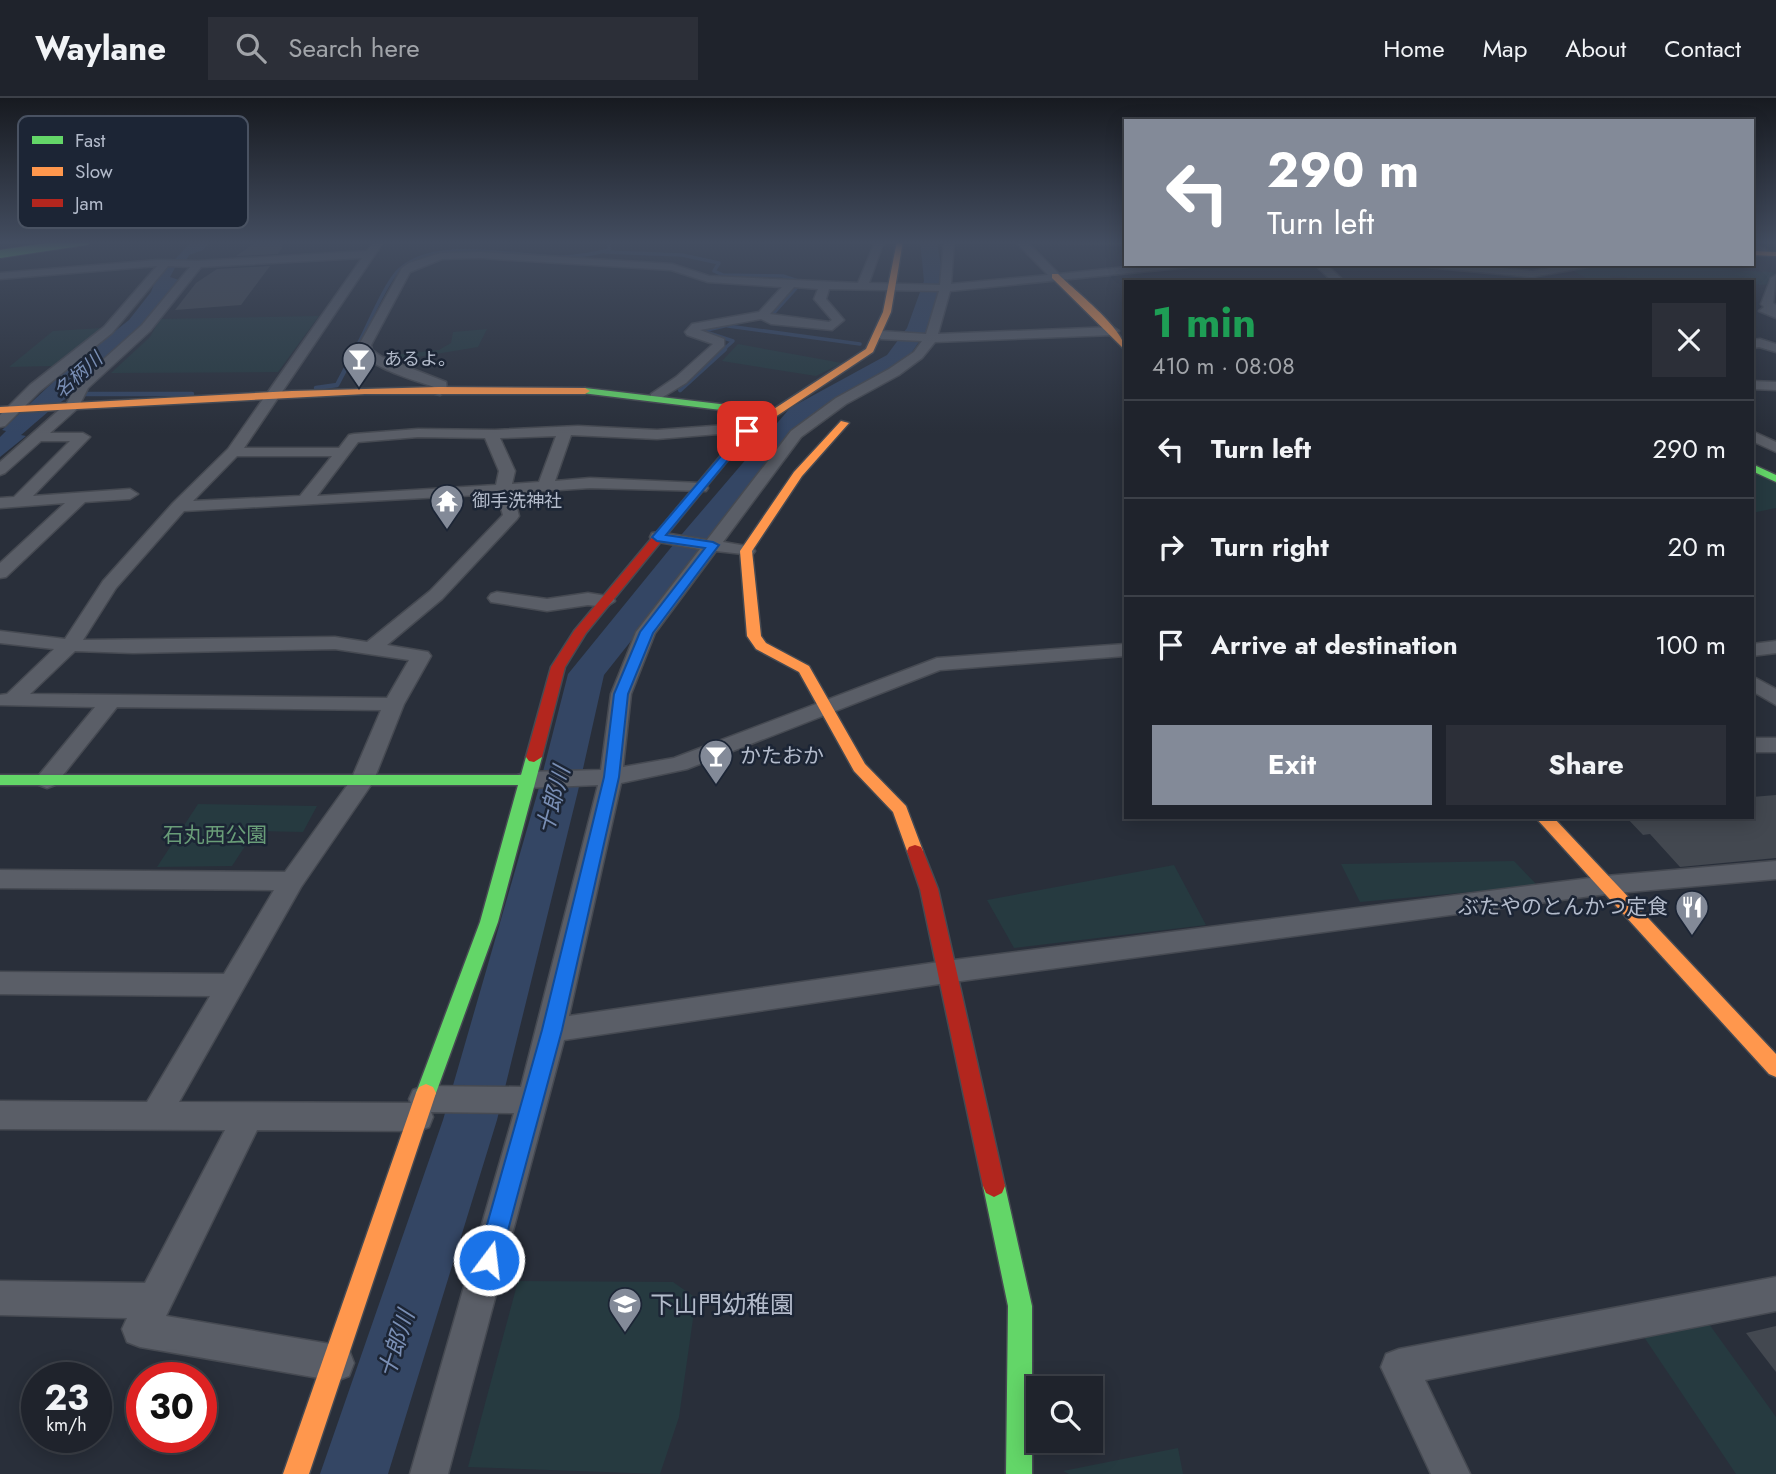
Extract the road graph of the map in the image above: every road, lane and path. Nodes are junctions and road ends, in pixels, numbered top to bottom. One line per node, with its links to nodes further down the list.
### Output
1 (129, 305): 16 (street)
2 (164, 305): 14 (street)
3 (334, 305): 24 (street)
4 (387, 305): 22 (street)
5 (772, 305): 12 (street)
6 (825, 305): 12 (street)
7 (888, 305): 15 (main road)
8 (939, 305): 17 (street)
9 (1089, 305): 13 (main road)
10 (1769, 305): 11 (street)
11 (1776, 314)
12 (763, 315): 25 (street)
13 (1119, 331): 17 (street)
14 (140, 334): 16 (street); 23 (street)
15 (881, 335): 17 (street); 28 (main road)
16 (99, 337): 26 (street)
17 (931, 338): 52 (street)
18 (1756, 339): 19 (street)
19 (1776, 348)
20 (1754, 385): 21 (street)
21 (1776, 386)
22 (440, 391): 24 (main road); 25 (main road)
23 (76, 397): 24 (main road); 26 (main road); 35 (street)
24 (270, 397): 37 (street)
25 (656, 397): 28 (main road)
26 (17, 409): 27 (main road); 29 (street)
27 (0, 410)
28 (770, 413): 32 (main road)
29 (0, 423)
30 (844, 423): 53 (main road)
31 (565, 431): 32 (street); 33 (street); 42 (street)
32 (747, 431): 44 (main road)
33 (495, 434): 38 (street); 43 (street)
34 (1754, 436): 36 (street)
35 (37, 437): 40 (street); 48 (street)
36 (1776, 448)
37 (233, 452): 38 (street); 50 (street)
38 (342, 452): 47 (street)
39 (1754, 468): 41 (main road)
40 (0, 470)
41 (1776, 479)
42 (545, 485): 43 (street); 44 (street)
43 (503, 487): 47 (street); 60 (street)
44 (700, 488): 51 (main road)
45 (131, 494): 46 (street)
46 (79, 499): 48 (street); 54 (street)
47 (305, 500): 50 (street)
48 (18, 502): 49 (street)
49 (0, 503)
50 (179, 506): 58 (street)
51 (657, 537): 52 (street); 56 (main road)
52 (713, 545): 53 (street); 71 (street)
53 (746, 551): 68 (main road)
54 (0, 573)
55 (497, 598): 56 (street)
56 (606, 601): 74 (main road)
57 (0, 637): 58 (street)
58 (70, 645): 60 (street); 65 (street)
59 (1776, 647): 62 (street)
60 (371, 648): 67 (street)
61 (1124, 650): 68 (street)
62 (1754, 650)
63 (1754, 683): 64 (street)
64 (1776, 699)
65 (6, 700): 66 (street)
66 (111, 701): 67 (street); 73 (street)
67 (394, 704): 75 (street)
68 (825, 708): 71 (street); 81 (main road)
69 (1754, 745): 70 (street)
70 (1776, 745)
71 (611, 777): 74 (street); 84 (street)
72 (0, 780): 73 (main road)
73 (47, 780): 75 (main road)
74 (526, 780): 75 (main road); 87 (main road)
75 (362, 782): 79 (street)
76 (1545, 819): 80 (main road)
77 (1776, 870): 80 (street)
78 (0, 879): 79 (street)
79 (292, 881): 83 (street)
80 (1606, 885): 81 (street); 85 (main road)
81 (946, 972): 84 (street); 97 (main road)
82 (0, 983): 83 (street)
83 (231, 985): 88 (street)
84 (552, 1030): 86 (street)
85 (1776, 1068)
86 (533, 1100): 87 (street); 96 (street)
87 (421, 1108): 90 (street); 94 (main road)
88 (156, 1114): 89 (street); 90 (street)
89 (0, 1115)
90 (247, 1118): 93 (street)
91 (1776, 1294): 98 (street)
92 (0, 1298): 93 (street)
93 (155, 1301): 94 (street)
94 (336, 1363): 95 (main road)
95 (296, 1474)
96 (429, 1474)
97 (1018, 1474)
98 (1451, 1474)

